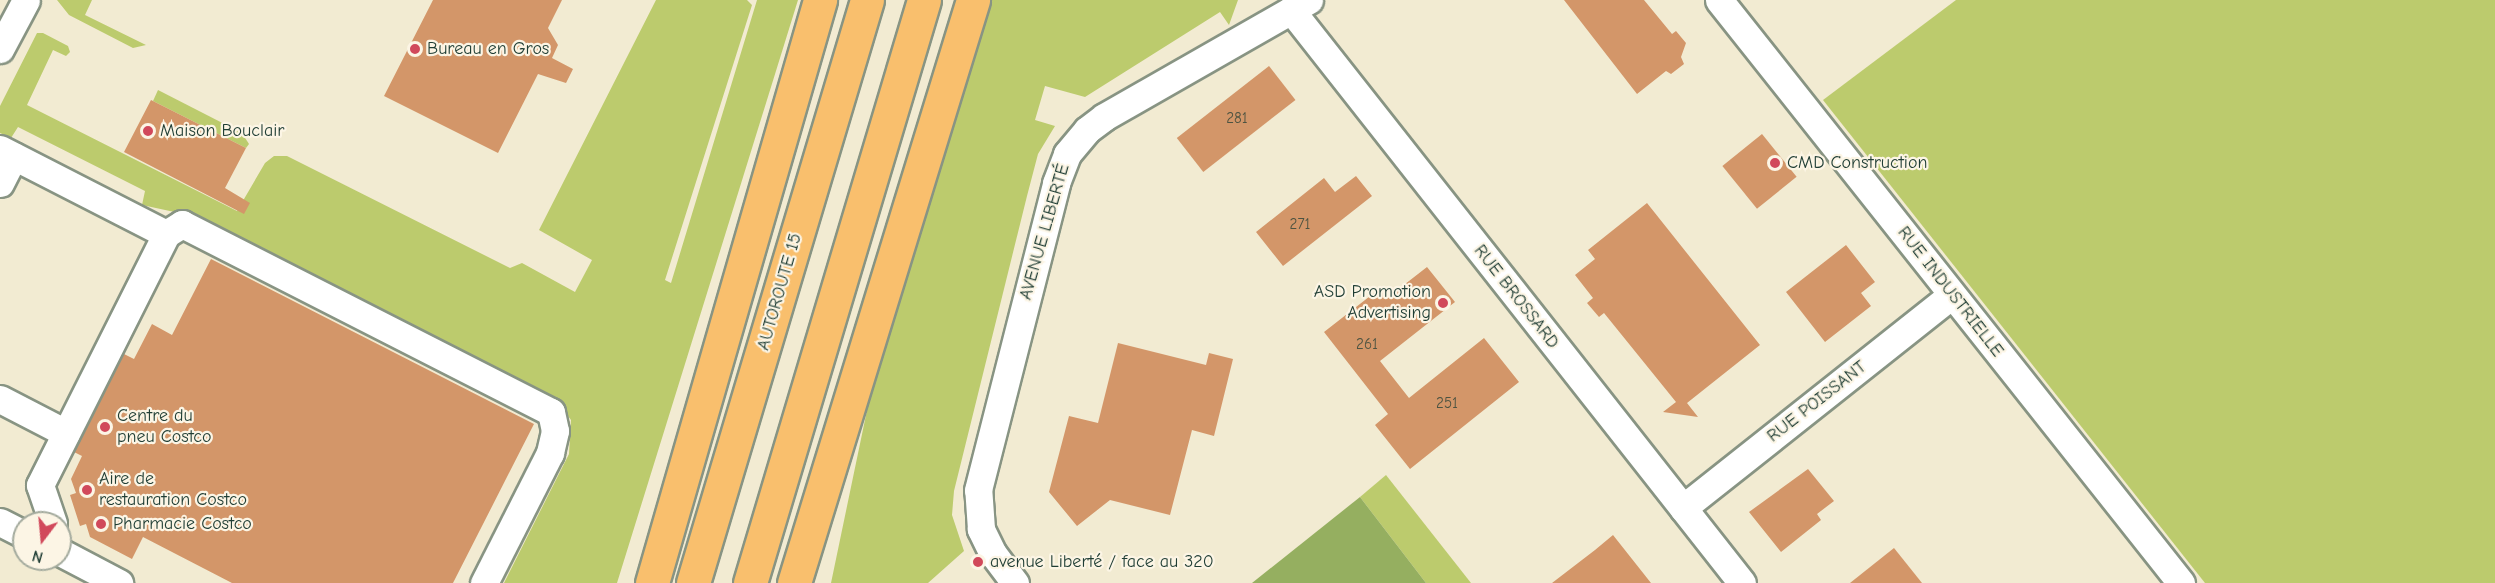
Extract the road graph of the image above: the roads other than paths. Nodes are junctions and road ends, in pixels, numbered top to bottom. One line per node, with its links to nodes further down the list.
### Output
1 (26, 0): 8 (street)
2 (820, 0): 12 (highway)
3 (867, 0): 24 (highway, AUTOROUTE 15)
4 (924, 0): 25 (highway)
5 (973, 0): 18 (highway)
6 (1719, 0): 13 (street, RUE INDUSTRIELLE)
7 (1300, 5): 16 (street, RUE BROSSARD); 28 (street, AVENUE LIBERTÉ)
8 (0, 50)
9 (7, 152): 10 (street); 11 (street)
10 (0, 183)
11 (166, 234): 15 (street); 21 (street)
12 (744, 264): 22 (highway); 23 (highway)
13 (1952, 295): 16 (street, RUE POISSANT); 30 (street, RUE INDUSTRIELLE)
14 (0, 399): 15 (street)
15 (66, 433): 17 (street)
16 (1683, 508): 29 (street, RUE BROSSARD)
17 (49, 511)
18 (810, 540): 26 (highway); 27 (highway)
19 (72, 558): 20 (street)
20 (119, 583)
21 (484, 583)
22 (636, 583)
23 (652, 583)
24 (693, 583)
25 (750, 583)
26 (794, 583)
27 (803, 583)
28 (1015, 583)
29 (1742, 583)
30 (2181, 583)

